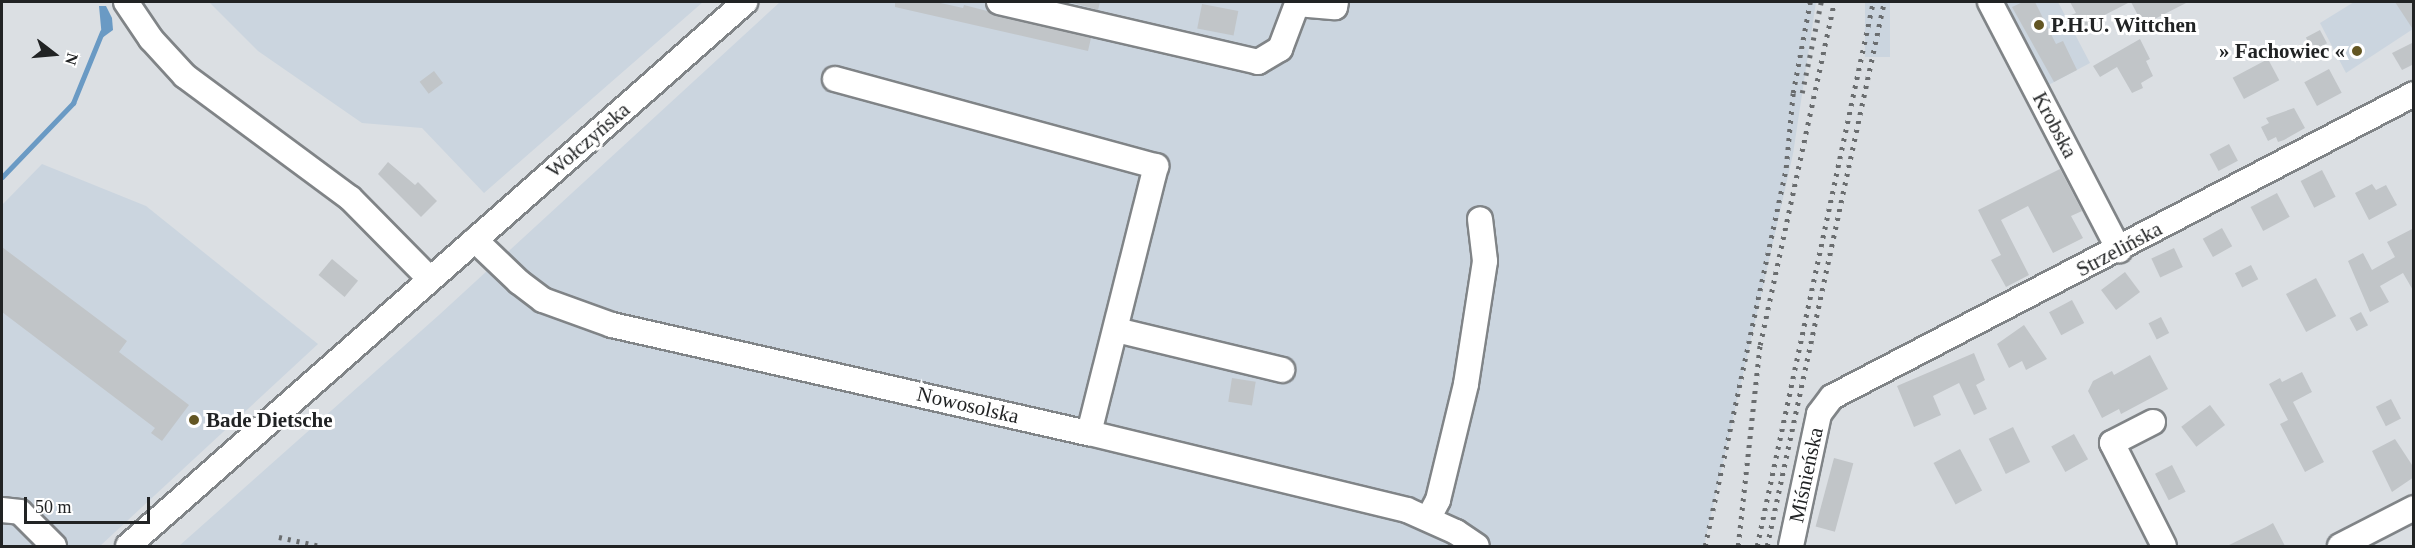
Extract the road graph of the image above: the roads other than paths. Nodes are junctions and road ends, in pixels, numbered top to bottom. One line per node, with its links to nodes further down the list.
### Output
1 (126, 2): 12 (street)
2 (745, 2): 10 (street, Wołczyńska)
3 (999, 2): 6 (street)
4 (1336, 2): 6 (street)
5 (1990, 2): 11 (street, Krobska)
6 (1293, 3)
7 (835, 79): 13 (street)
8 (2414, 94): 11 (street, Strzelińska)
9 (1480, 219): 20 (street)
10 (475, 240): 12 (street, Wołczyńska); 17 (street, Nowosolska)
11 (2119, 250): 15 (street, Strzelińska)
12 (430, 279): 22 (street, Wołczyńska)
13 (1116, 330): 14 (street); 17 (street)
14 (1282, 370)
15 (1824, 404): 24 (street, Miśnieńska)
16 (2153, 422): 25 (street)
17 (1089, 433): 20 (street, Nowosolska)
18 (2414, 508): 26 (street)
19 (2, 510): 21 (street)
20 (1428, 519): 23 (street, Nowosolska)
21 (54, 546)
22 (128, 546)
23 (1477, 546)
24 (1791, 546)
25 (2164, 546)
26 (2340, 546)

